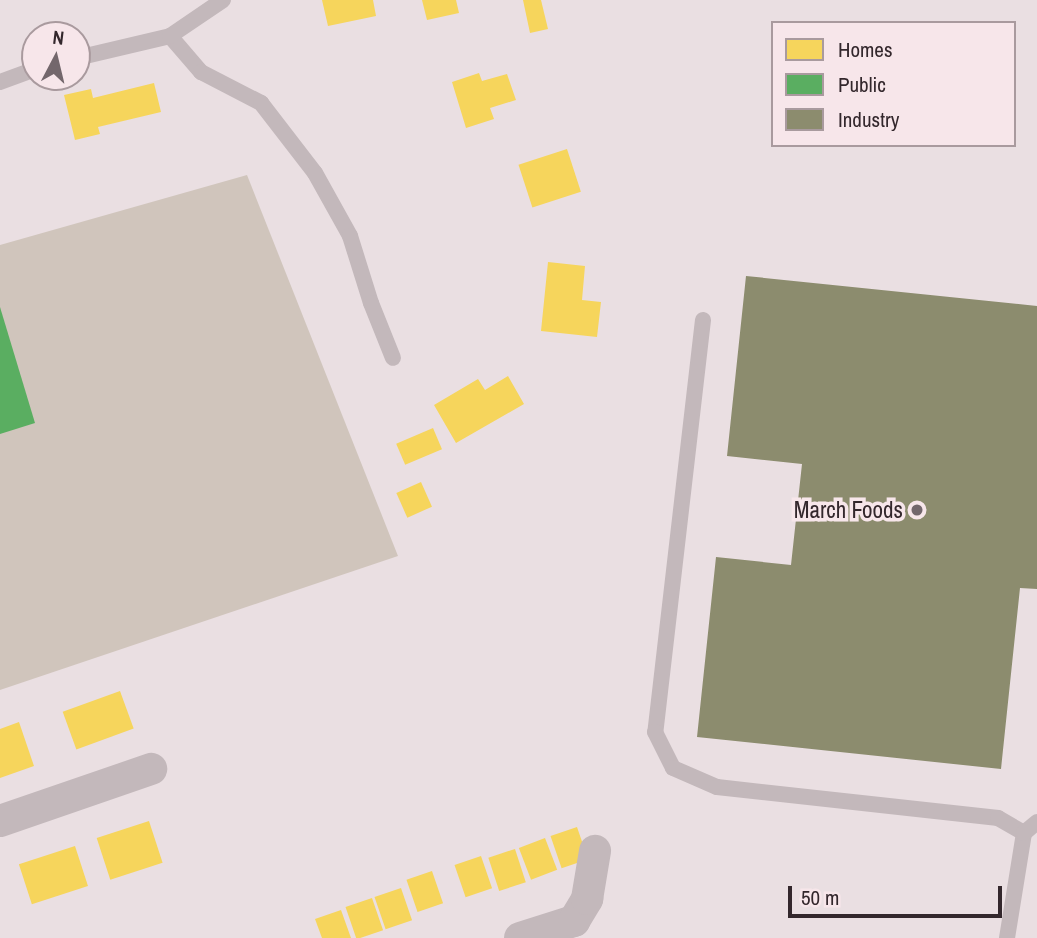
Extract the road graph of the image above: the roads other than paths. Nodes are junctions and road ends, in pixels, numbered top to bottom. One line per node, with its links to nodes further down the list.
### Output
1 (223, 0): 2 (lane)
2 (170, 36): 3 (lane); 7 (lane)
3 (91, 55)
4 (21, 74): 5 (lane)
5 (0, 82)
6 (703, 320): 11 (lane)
7 (393, 358)
8 (151, 769): 9 (street)
9 (0, 821)
10 (1037, 822): 11 (lane)
11 (1024, 833): 14 (lane)
12 (595, 851): 13 (street)
13 (520, 938)
14 (1007, 938)

